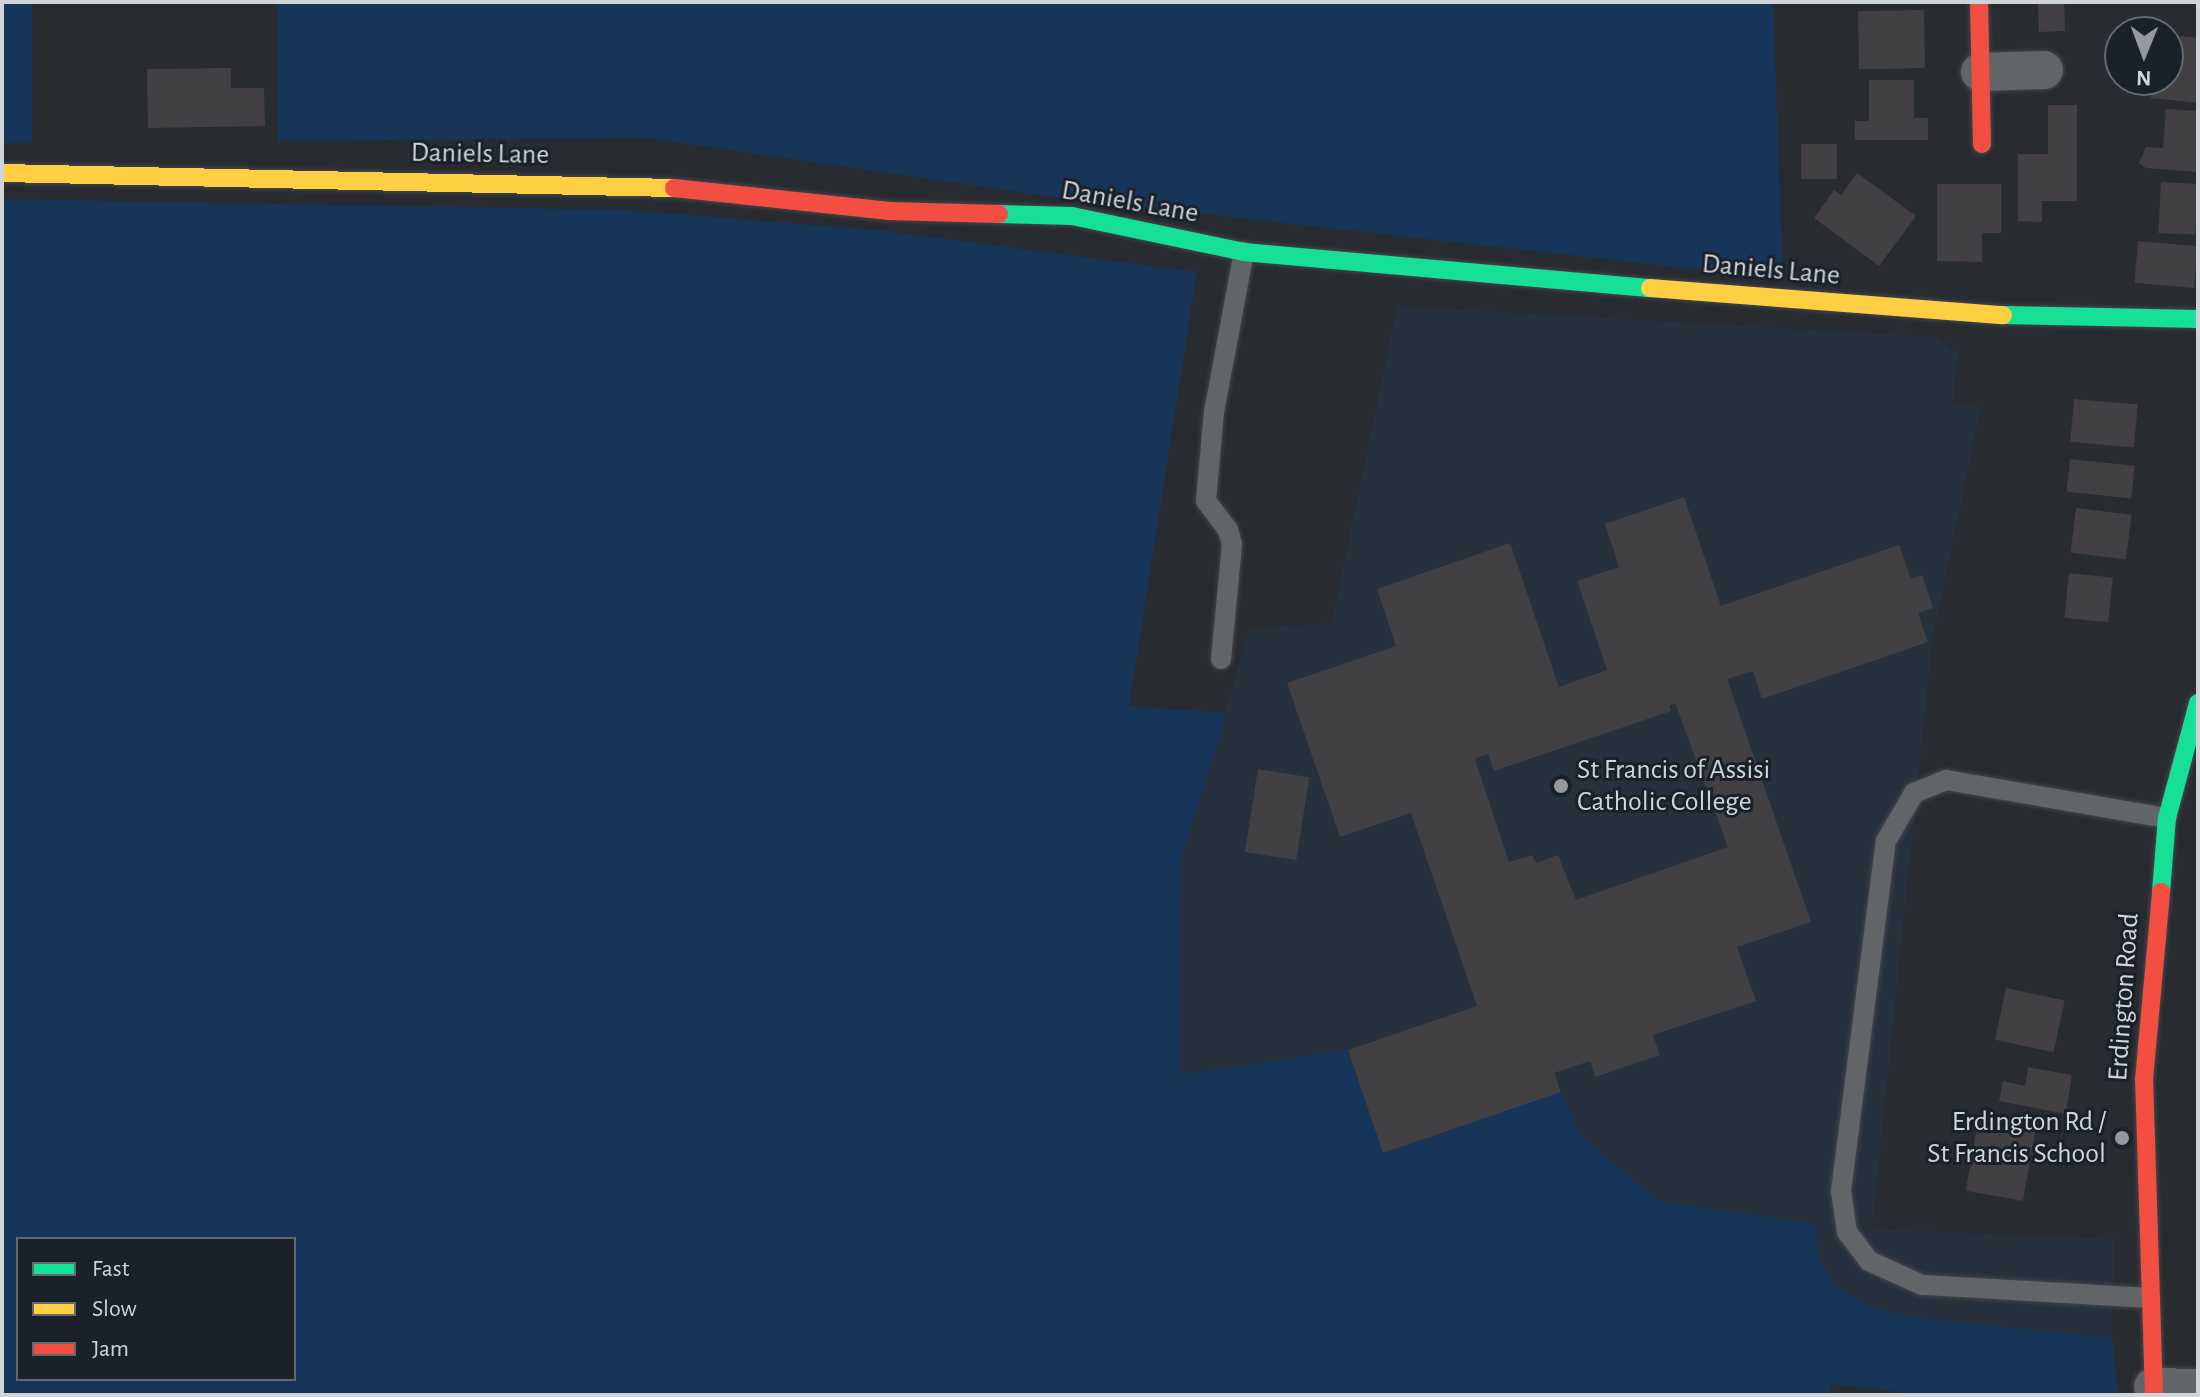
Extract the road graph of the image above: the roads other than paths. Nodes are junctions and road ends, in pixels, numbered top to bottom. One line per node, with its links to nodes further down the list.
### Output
1 (1979, 2): 3 (street)
2 (2044, 70): 3 (street)
3 (1980, 72): 4 (street)
4 (1982, 144)
5 (2, 173): 6 (street, Daniels Lane)
6 (1244, 252): 7 (street, Daniels Lane); 10 (lane)
7 (1938, 314): 8 (street, Daniels Lane); 9 (lane)
8 (2198, 319)
9 (1936, 337)
10 (1221, 659)
11 (2198, 703): 12 (street, Erdington Road)
12 (2167, 818): 13 (street, Erdington Road); 13 (lane)
13 (2150, 1298): 15 (street, Erdington Road)
14 (2198, 1388): 15 (street)
15 (2154, 1391)

